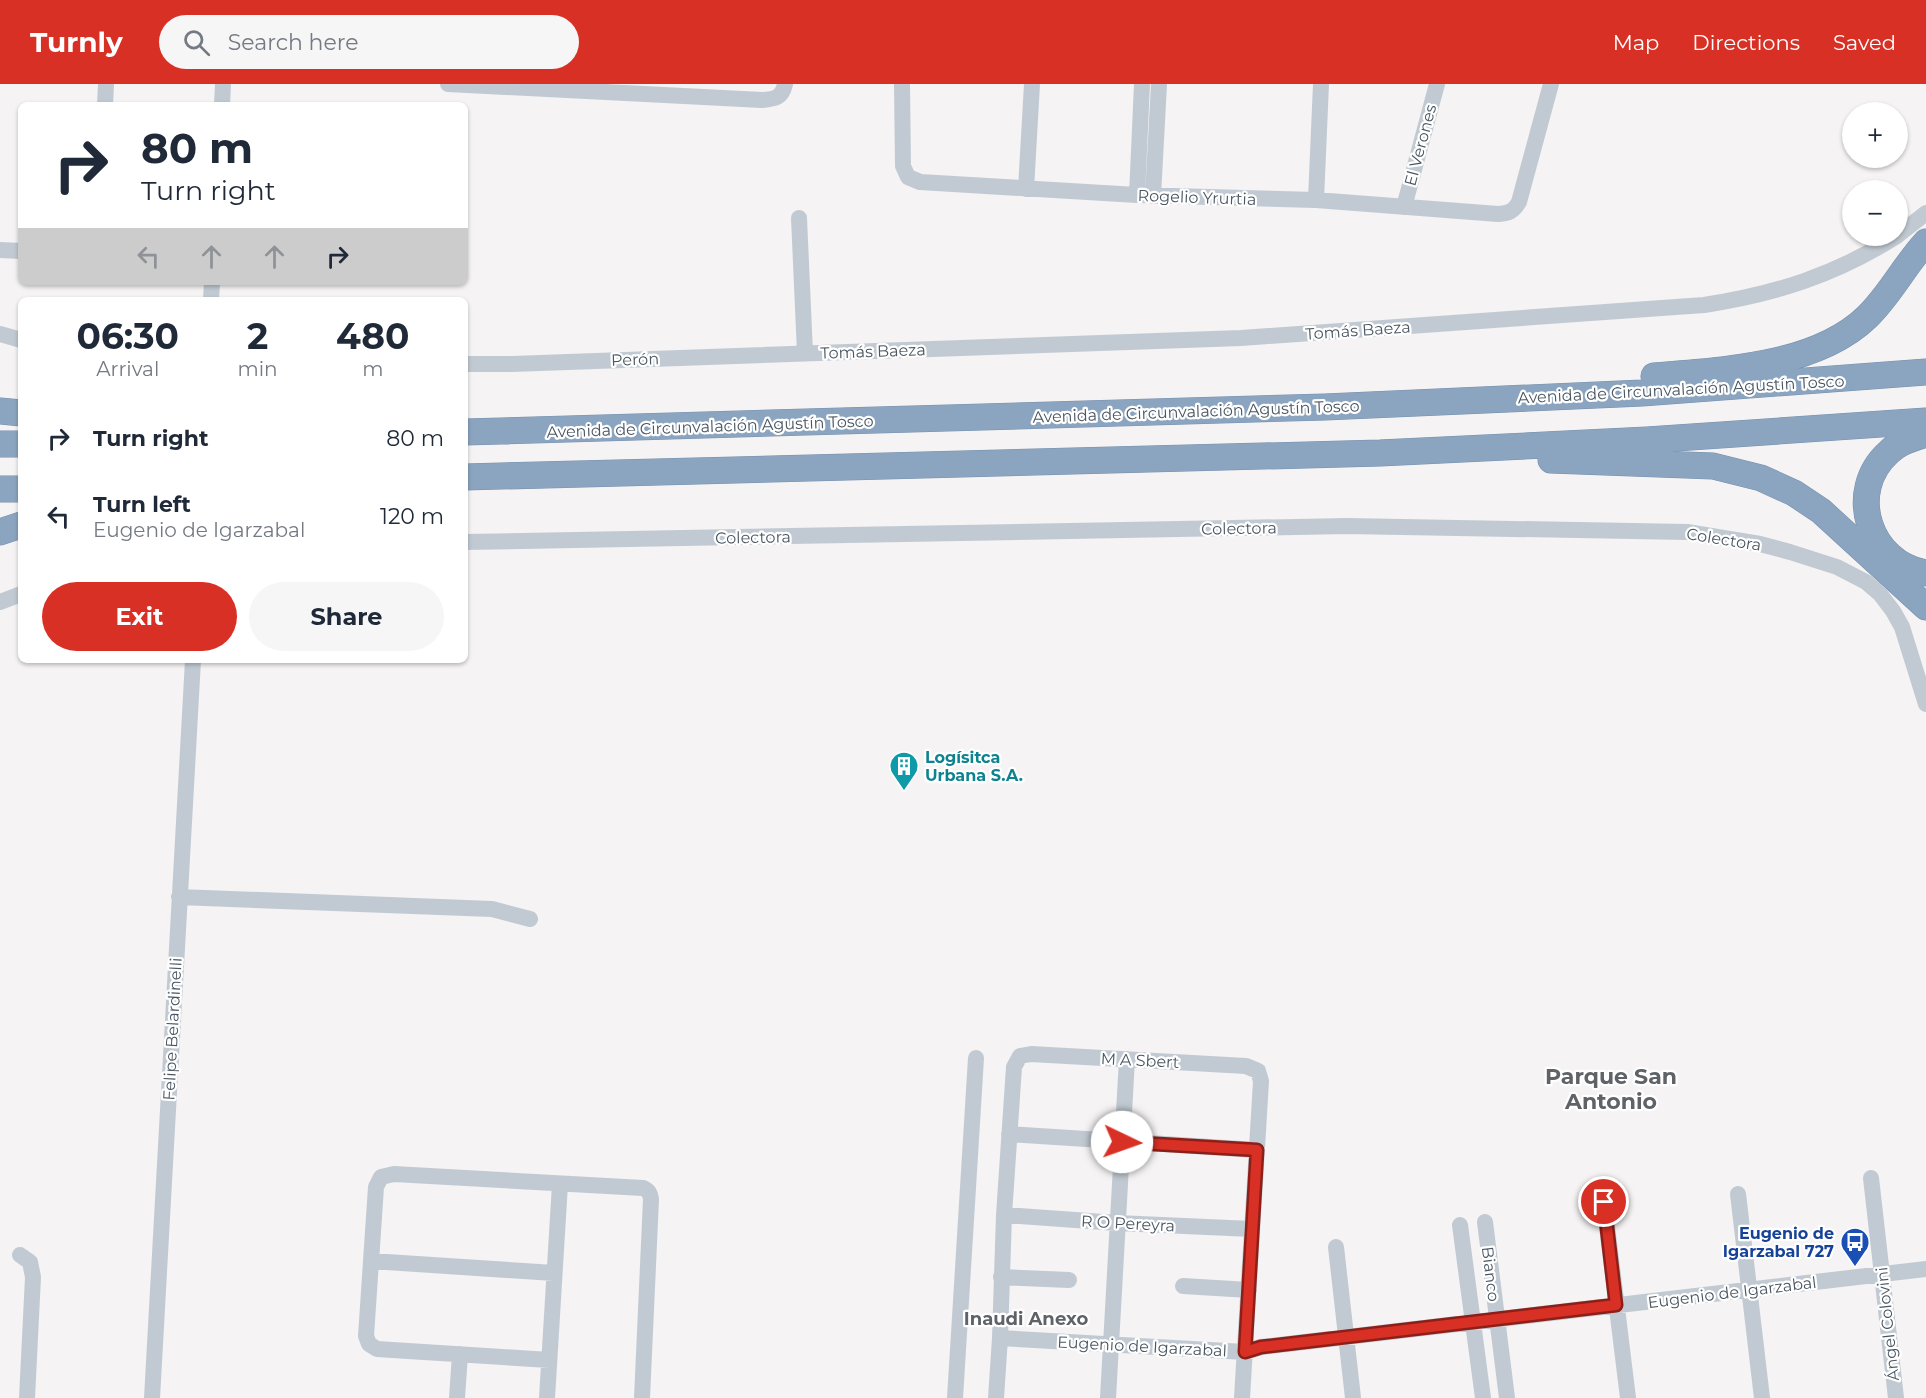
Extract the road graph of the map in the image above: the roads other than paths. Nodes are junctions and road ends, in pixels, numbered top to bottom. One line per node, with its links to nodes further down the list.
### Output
1 (106, 84): 12 (street)
2 (223, 84): 13 (street)
3 (448, 84): 4 (street)
4 (785, 84)
5 (902, 84): 14 (street, Rogelio Yrurtia)
6 (1032, 84): 14 (street)
7 (1142, 84): 15 (street)
8 (1159, 84): 15 (street)
9 (1321, 84): 16 (street)
10 (1437, 84): 17 (street, El Verones)
11 (1551, 84): 17 (street, Rogelio Yrurtia)
12 (105, 102)
13 (222, 102)
14 (1026, 189): 15 (street, Rogelio Yrurtia)
15 (1145, 195): 16 (street, Rogelio Yrurtia)
16 (1316, 200): 17 (street, Rogelio Yrurtia)
17 (1404, 207)
18 (1926, 213): 20 (street, Tomás Baeza)
19 (799, 218): 27 (street)
20 (1908, 227)
21 (1926, 242): 30 (highway)
22 (1880, 246): 27 (street, Tomás Baeza)
23 (0, 250): 24 (street)
24 (18, 251)
25 (0, 334): 26 (street)
26 (18, 339)
27 (805, 353): 28 (street, Perón)
28 (468, 364)
29 (1926, 372): 30 (highway, Avenida de Circunvalación Agustín Tosco)
30 (1325, 407): 32 (highway, Avenida de Circunvalación Agustín Tosco)
31 (1926, 421): 36 (highway)
32 (468, 432)
33 (1926, 434): 47 (highway)
34 (0, 444): 35 (highway)
35 (18, 444)
36 (1380, 453): 37 (highway); 50 (highway)
37 (530, 475): 38 (highway); 39 (highway)
38 (468, 477)
39 (468, 482)
40 (0, 489): 41 (highway)
41 (18, 489)
42 (18, 514): 43 (highway)
43 (0, 516)
44 (18, 526): 45 (highway)
45 (0, 532)
46 (468, 542): 52 (street, Colectora)
47 (1926, 573)
48 (18, 595): 49 (street)
49 (0, 602)
50 (1926, 607)
51 (193, 663): 53 (street, Felipe Belardinelli)
52 (1926, 704)
53 (179, 897): 54 (street); 90 (street, Felipe Belardinelli)
54 (530, 919)
55 (976, 1058): 94 (street)
56 (1128, 1059): 57 (street, M A Sbert); 58 (street); 59 (street, M A Sbert)
57 (1009, 1134): 58 (street); 64 (street)
58 (1122, 1142): 59 (street); 66 (street)
59 (1257, 1150): 68 (street)
60 (1871, 1178): 74 (street, Ángel Colovini)
61 (560, 1184): 71 (street); 73 (street); 93 (street)
62 (1738, 1194): 79 (street)
63 (1604, 1202): 80 (street)
64 (1004, 1215): 66 (street, R O Pereyra); 75 (street)
65 (1485, 1222): 81 (street, Bianco)
66 (1117, 1223): 68 (street, R O Pereyra); 85 (street)
67 (1460, 1225): 82 (street)
68 (1252, 1229): 78 (street)
69 (1336, 1247): 83 (street)
70 (20, 1255): 89 (street)
71 (371, 1261): 73 (street); 87 (street)
72 (1926, 1269): 74 (street, Eugenio de Igarzabal)
73 (554, 1273): 88 (street)
74 (1882, 1274): 79 (street, Eugenio de Igarzabal); 103 (street, Ángel Colovini)
75 (1001, 1277): 76 (street); 84 (street)
76 (1069, 1280)
77 (1183, 1286): 78 (street)
78 (1248, 1290): 86 (street)
79 (1750, 1290): 80 (street, Eugenio de Igarzabal); 102 (street)
80 (1616, 1305): 81 (street, Eugenio de Igarzabal); 101 (street)
81 (1497, 1320): 82 (street, Eugenio de Igarzabal); 100 (street, Bianco)
82 (1474, 1323): 83 (street, Eugenio de Igarzabal); 99 (street)
83 (1347, 1337): 86 (street, Eugenio de Igarzabal); 98 (street)
84 (1000, 1338): 85 (street, Eugenio de Igarzabal); 95 (street)
85 (1110, 1346): 86 (street, Eugenio de Igarzabal); 96 (street)
86 (1245, 1352): 97 (street)
87 (459, 1354): 88 (street); 91 (street)
88 (549, 1359): 92 (street)
89 (27, 1398)
90 (152, 1398)
91 (457, 1398)
92 (547, 1398)
93 (642, 1398)
94 (955, 1398)
95 (996, 1398)
96 (1108, 1398)
97 (1242, 1398)
98 (1353, 1398)
99 (1483, 1398)
100 (1507, 1398)
101 (1628, 1398)
102 (1762, 1398)
103 (1896, 1398)

